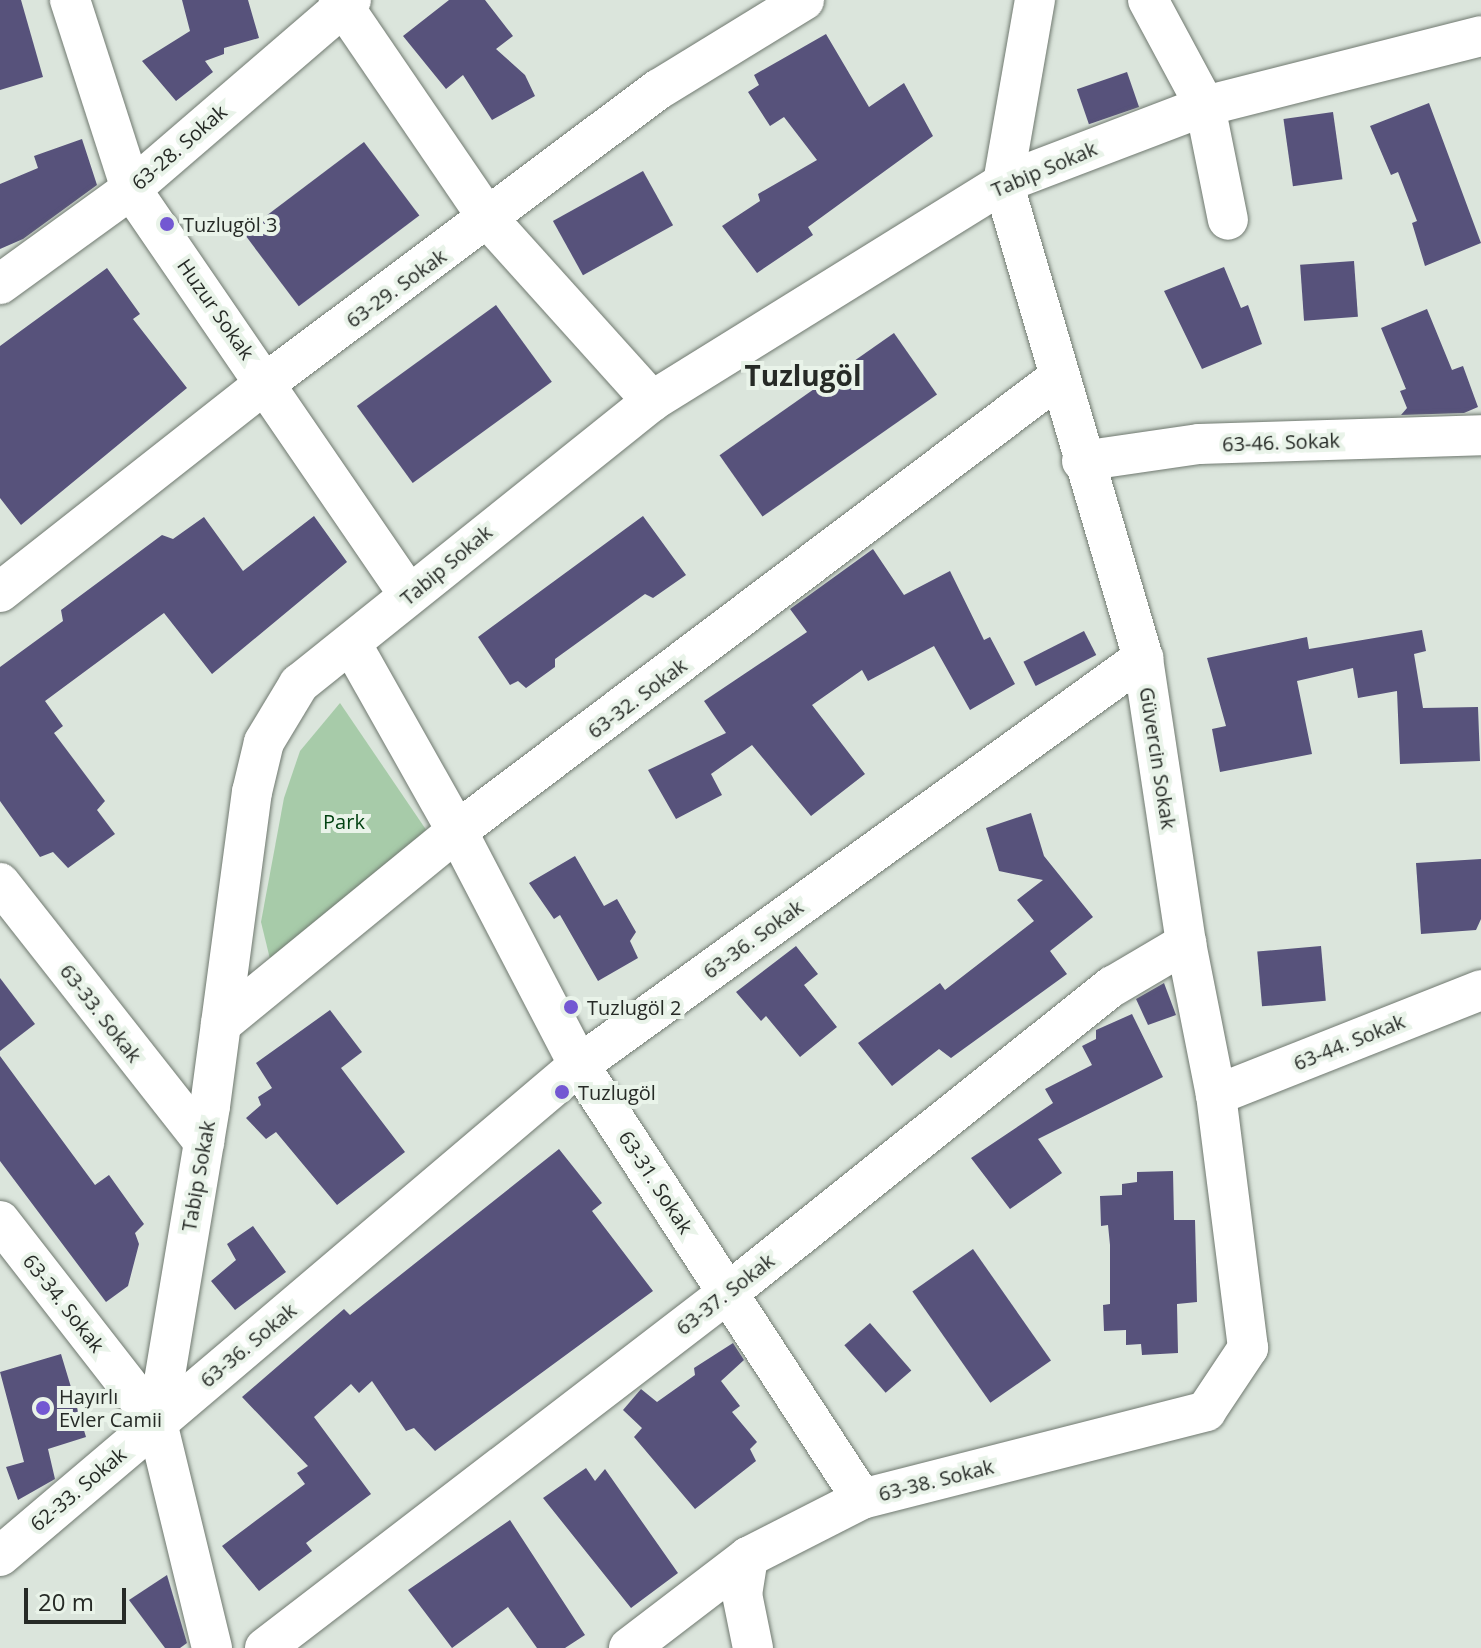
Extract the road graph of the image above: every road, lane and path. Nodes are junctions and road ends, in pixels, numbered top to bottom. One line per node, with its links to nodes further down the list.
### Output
1 (70, 0): 9 (street, Huzur Sokak)
2 (804, 0): 10 (street, 63-29. Sokak)
3 (1035, 0): 8 (street)
4 (1148, 0): 7 (street)
5 (344, 2): 9 (street, 63-28. Sokak); 10 (street)
6 (1481, 36): 7 (street, Tabip Sokak)
7 (1205, 106): 8 (street, Tabip Sokak); 11 (street)
8 (1003, 183): 13 (street, Güvercin Sokak); 15 (street, Tabip Sokak)
9 (131, 189): 12 (street, 63-28. Sokak); 14 (street, Huzur Sokak)
10 (489, 220): 14 (street, 63-29. Sokak); 15 (street)
11 (1228, 220)
12 (0, 284)
13 (1058, 378): 17 (street, Güvercin Sokak); 22 (street, 63-32. Sokak)
14 (267, 382): 18 (street, 63-29. Sokak); 19 (street, Huzur Sokak)
15 (652, 401): 19 (street, Tabip Sokak)
16 (1481, 435): 17 (street, 63-46. Sokak)
17 (1082, 461): 21 (street, Güvercin Sokak)
18 (0, 592)
19 (409, 595): 20 (street, Tabip Sokak)
20 (352, 645): 22 (street, 63-31. Sokak); 26 (street, Tabip Sokak)
21 (1143, 658): 24 (street, Güvercin Sokak); 27 (street, 63-36. Sokak)
22 (457, 831): 26 (street, 63-32. Sokak); 27 (street, 63-31. Sokak)
23 (0, 883): 29 (street, 63-33. Sokak)
24 (1186, 943): 28 (street, Güvercin Sokak); 31 (street, 63-37. Sokak)
25 (1481, 990): 28 (street, 63-44. Sokak)
26 (221, 1024): 29 (street, Tabip Sokak)
27 (579, 1065): 31 (street, 63-31. Sokak); 33 (street, 63-36. Sokak)
28 (1216, 1095): 32 (street, Güvercin Sokak)
29 (204, 1142): 33 (street, Tabip Sokak)
30 (0, 1221): 33 (street, 63-34. Sokak)
31 (729, 1292): 34 (street, 63-31. Sokak); 38 (street, 63-37. Sokak)
32 (1248, 1348): 34 (street, 63-38. Sokak)
33 (157, 1423): 35 (street, 62-33. Sokak); 37 (street, Tabip Sokak)
34 (862, 1499): 36 (street, 63-38. Sokak)
35 (0, 1556)
36 (748, 1557): 39 (street, 63-38. Sokak); 40 (street)
37 (212, 1648)
38 (265, 1648)
39 (629, 1648)
40 (753, 1648)

